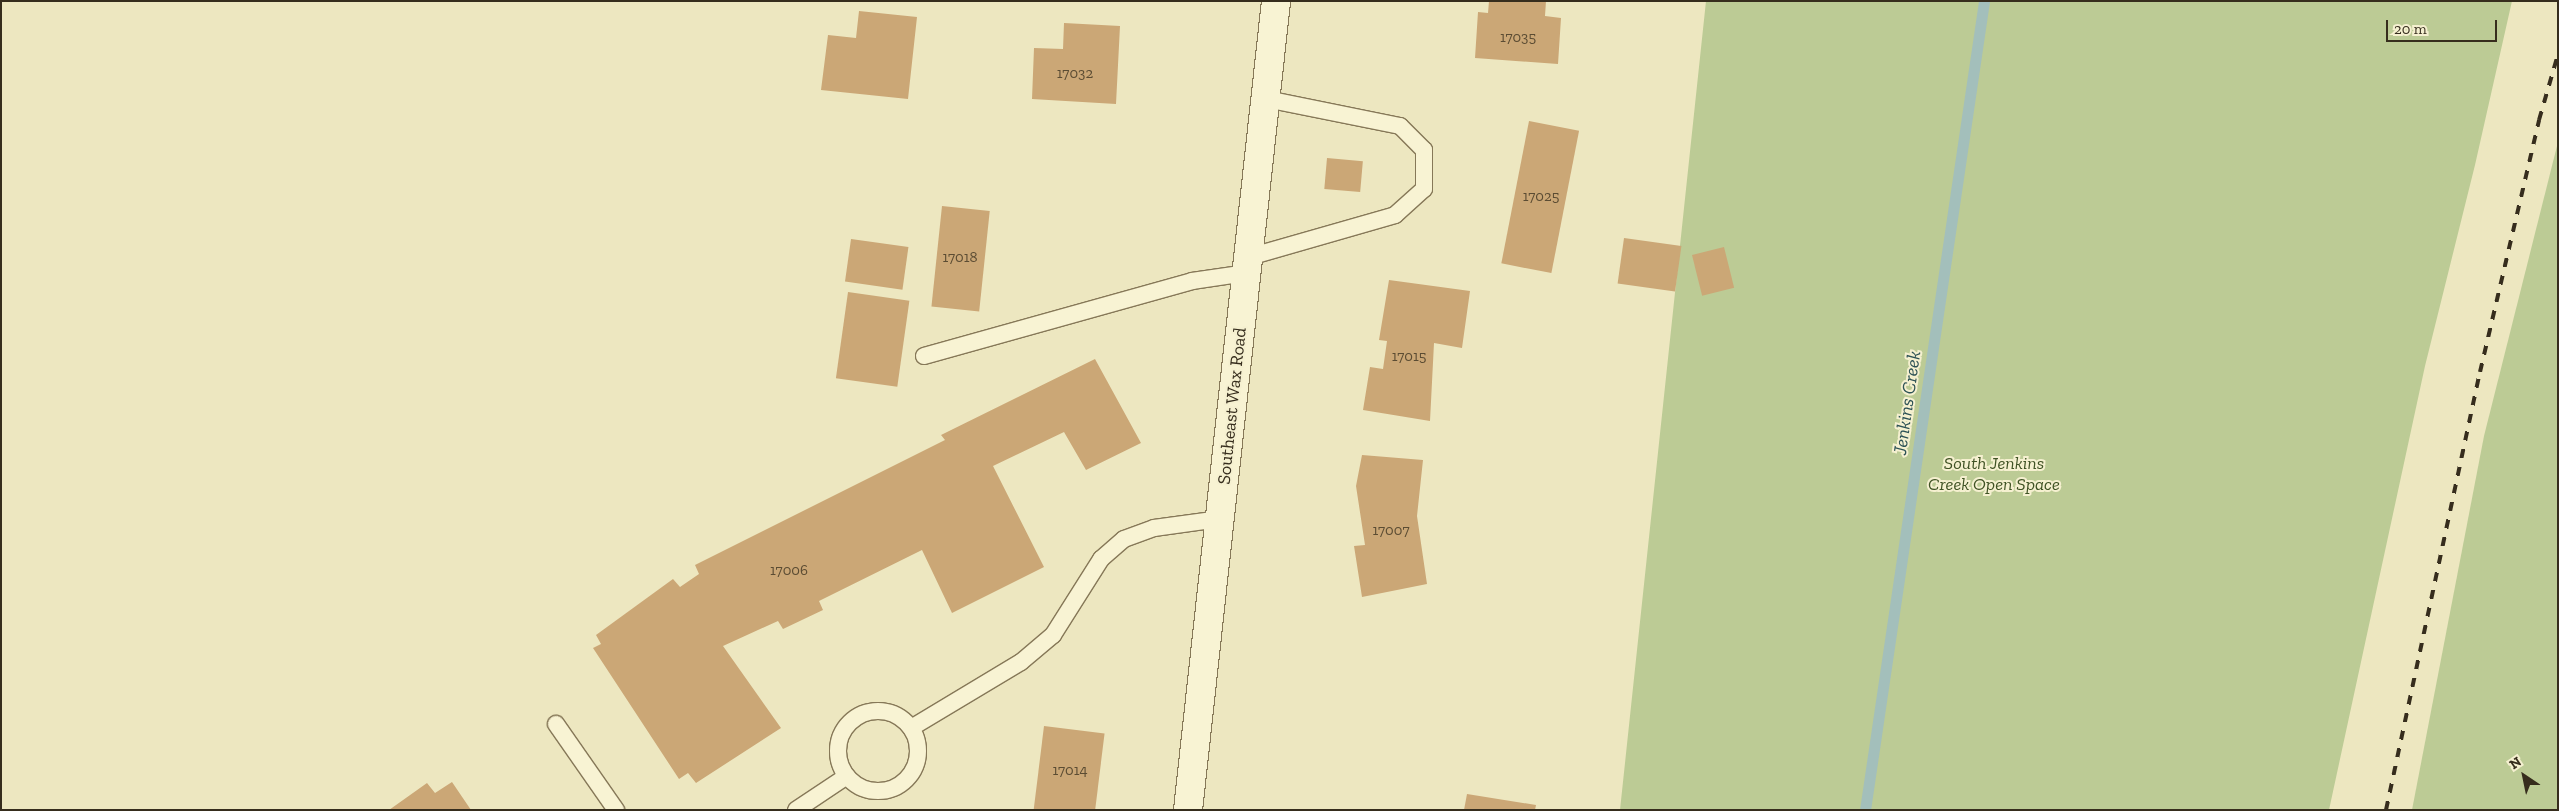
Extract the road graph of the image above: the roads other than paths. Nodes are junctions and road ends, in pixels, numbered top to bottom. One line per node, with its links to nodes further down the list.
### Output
1 (1276, 1): 2 (street, Southeast Wax Road)
2 (1266, 99): 3 (street, Southeast Wax Road); 3 (lane)
3 (1248, 265): 4 (lane); 5 (street, Southeast Wax Road)
4 (924, 356)
5 (1220, 519): 7 (lane); 11 (street, Southeast Wax Road)
6 (556, 724): 9 (lane)
7 (911, 728): 8 (lane); 8 (lane)
8 (847, 776): 10 (lane)
9 (616, 810)
10 (796, 810)
11 (1188, 810)

